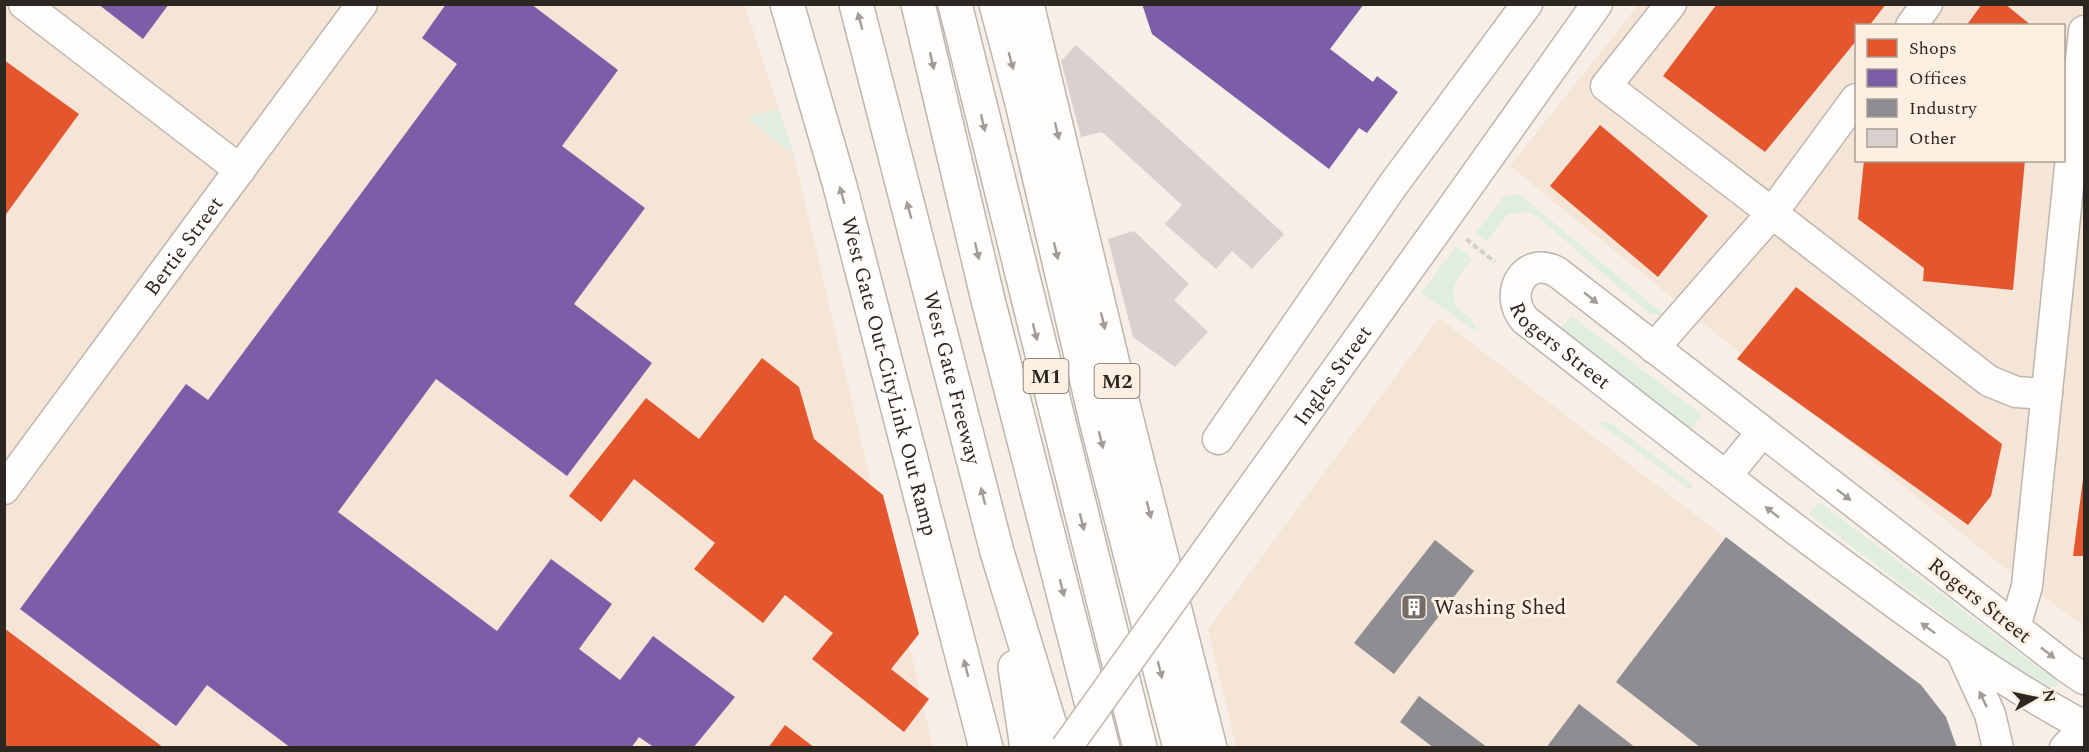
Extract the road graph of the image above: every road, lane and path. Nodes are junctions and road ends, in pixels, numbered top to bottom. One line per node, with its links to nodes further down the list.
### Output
1 (24, 4): 16 (street)
2 (362, 4): 16 (street, Bertie Street)
3 (787, 4): 29 (highway, West Gate Out-CityLink Out Ramp, one-way to 3)
4 (856, 4): 24 (highway, West Gate Freeway, one-way to 4)
5 (918, 4): 33 (highway, one-way to 33)
6 (955, 4): 34 (highway, M1, one-way to 34)
7 (996, 4): 35 (highway, one-way to 35)
8 (1027, 4): 36 (highway, M2, one-way to 36)
9 (1527, 4): 21 (street)
10 (1597, 4): 32 (street, Ingles Street, bridge)
11 (1671, 4): 17 (street)
12 (1927, 4): 13 (street)
13 (1912, 24)
14 (2085, 31): 19 (street)
15 (1855, 102): 17 (street)
16 (240, 170): 23 (street, Bertie Street)
17 (1772, 213): 18 (street); 19 (street)
18 (1654, 348): 20 (street, Rogers Street); 22 (street, Rogers Street, one-way to 18)
19 (2047, 394): 25 (street)
20 (1762, 432): 22 (street); 25 (street, Rogers Street, one-way to 25)
21 (1218, 439)
22 (1726, 476): 26 (street, Rogers Street, one-way to 22)
23 (4, 489)
24 (997, 552): 30 (highway); 31 (highway, West Gate Freeway)
25 (2015, 627): 27 (street, Rogers Street, one-way to 27)
26 (1962, 653): 28 (street, Rogers Street); 37 (street, one-way to 26)
27 (2085, 679)
28 (2085, 727): 38 (street)
29 (986, 747)
30 (1027, 747)
31 (1057, 747)
32 (1066, 747)
33 (1103, 747)
34 (1140, 747)
35 (1180, 747)
36 (1210, 747)
37 (1998, 747)
38 (2066, 747)

